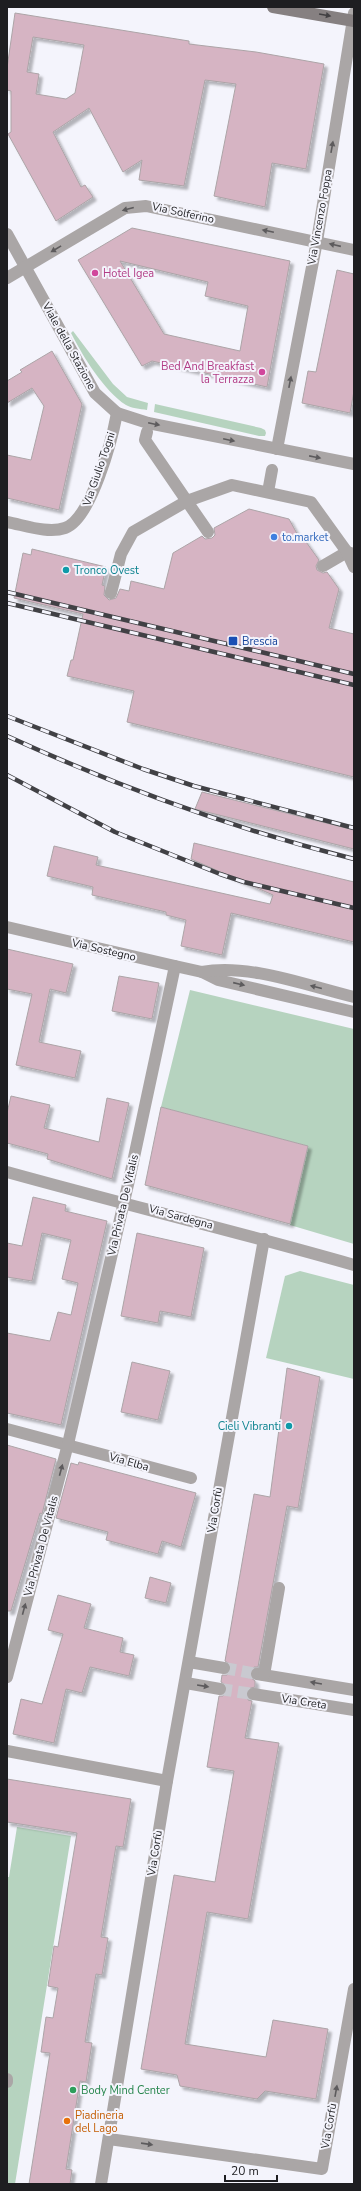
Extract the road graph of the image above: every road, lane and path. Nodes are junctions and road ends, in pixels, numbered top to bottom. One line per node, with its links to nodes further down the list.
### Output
1 (273, 7): 2 (main road, one-way to 2)
2 (354, 18): 4 (street, Via Vincenzo Foppa, one-way to 2)
3 (7, 234): 6 (street, Viale della Stazione)
4 (317, 241): 5 (street, Via Solferino, one-way to 4); 6 (street, Via Solferino, one-way to 6); 10 (street, Via Vincenzo Foppa, one-way to 4)
5 (354, 250)
6 (25, 268): 7 (street, Via Solferino); 8 (street, Viale della Stazione)
7 (7, 278)
8 (117, 413): 10 (street, Viale della Stazione, one-way to 10); 15 (street, Via Giulio Togni)
9 (147, 432): 14 (street)
10 (277, 449): 11 (street, Viale della Stazione, one-way to 11)
11 (354, 464)
12 (272, 470): 13 (street)
13 (268, 492): 14 (street); 17 (street)
14 (187, 501): 16 (street); 20 (street)
15 (7, 522)
16 (208, 532)
17 (350, 553): 18 (street); 19 (street)
18 (323, 566)
19 (354, 567)
20 (111, 594)
21 (7, 927): 22 (street, Via Sostegno)
22 (175, 966): 23 (street, Via Sostegno); 27 (street, Via Privata De Vitalis)
23 (202, 972): 24 (street, Via Sostegno, one-way to 23); 25 (street, Via Sostegno, one-way to 25)
24 (354, 997)
25 (354, 1012)
26 (7, 1172): 27 (street, Via Sardegna)
27 (124, 1204): 28 (street, Via Sardegna); 31 (street, Via Privata De Vitalis)
28 (264, 1239): 29 (street, Via Sardegna); 35 (street, Via Corfù)
29 (354, 1265)
30 (7, 1429): 31 (street)
31 (68, 1444): 32 (street, Via Elba); 34 (street, Via Privata De Vitalis, one-way to 31)
32 (191, 1478)
33 (279, 1588): 40 (street, Via Creta, one-way to 33)
34 (11, 1646): 37 (street, Via Privata De Vitalis)
35 (190, 1662): 36 (street); 38 (street, Via Corfù)
36 (224, 1668)
37 (7, 1677)
38 (186, 1683): 39 (street, one-way to 39); 44 (street, Via Corfù)
39 (220, 1689)
40 (354, 1690)
41 (253, 1694): 42 (street, Via Creta)
42 (354, 1710)
43 (7, 1751): 44 (street)
44 (167, 1781): 48 (street, Via Corfù)
45 (354, 1989): 48 (street, Via Corfù, one-way to 45)
46 (7, 2079): 47 (street)
47 (7, 2082)
48 (109, 2139): 49 (street, Via Corfù)
49 (101, 2184)

